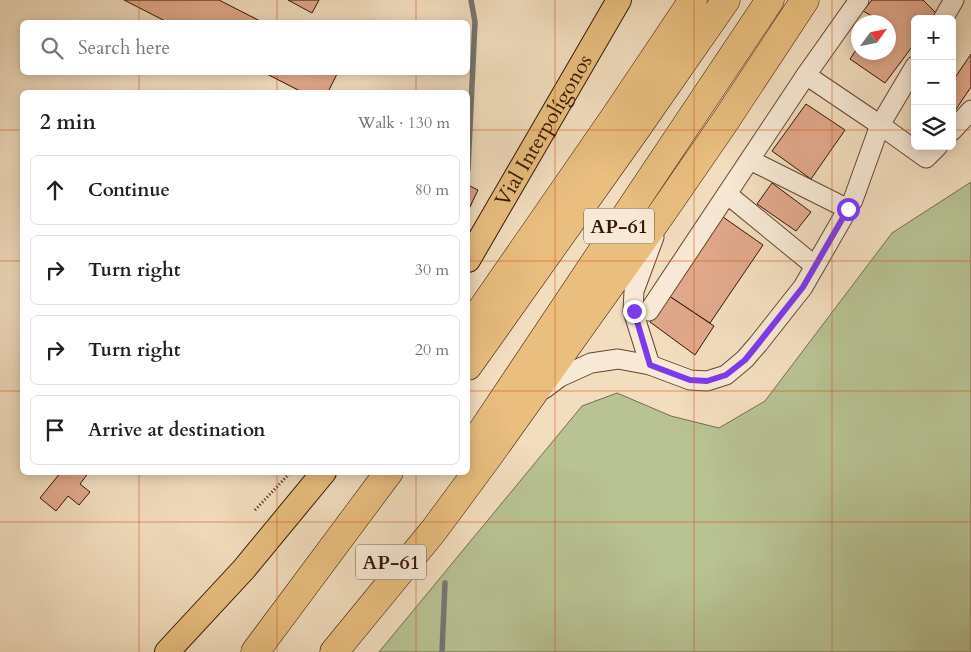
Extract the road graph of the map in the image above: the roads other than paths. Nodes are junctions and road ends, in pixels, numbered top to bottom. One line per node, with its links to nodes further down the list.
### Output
1 (619, 0): 23 (main road, Vial Interpolígonos)
2 (693, 0): 26 (highway)
3 (726, 0): 27 (highway, AP-61)
4 (770, 0): 30 (highway, AP-61)
5 (805, 0): 13 (highway)
6 (816, 0): 13 (highway)
7 (859, 0): 11 (lane)
8 (954, 0): 9 (lane)
9 (945, 15)
10 (911, 73): 14 (lane)
11 (806, 75): 14 (lane); 19 (lane)
12 (971, 110): 15 (lane)
13 (724, 123): 22 (highway)
14 (880, 125): 16 (lane); 21 (lane)
15 (956, 127)
16 (911, 147)
17 (915, 150): 18 (lane)
18 (934, 150)
19 (750, 160): 20 (lane); 21 (lane)
20 (727, 194): 24 (lane); 25 (lane)
21 (848, 209): 24 (lane)
22 (662, 213): 28 (lane); 29 (highway)
23 (470, 257)
24 (815, 266): 28 (lane)
25 (649, 311)
26 (470, 327)
27 (470, 363)
28 (650, 365): 29 (lane)
29 (527, 402): 38 (highway)
30 (470, 449)
31 (322, 475): 36 (main road)
32 (371, 475): 35 (highway)
33 (387, 475): 35 (highway, AP-61)
34 (451, 475): 37 (highway, AP-61)
35 (261, 644)
36 (167, 652)
37 (329, 652)
38 (334, 652)

